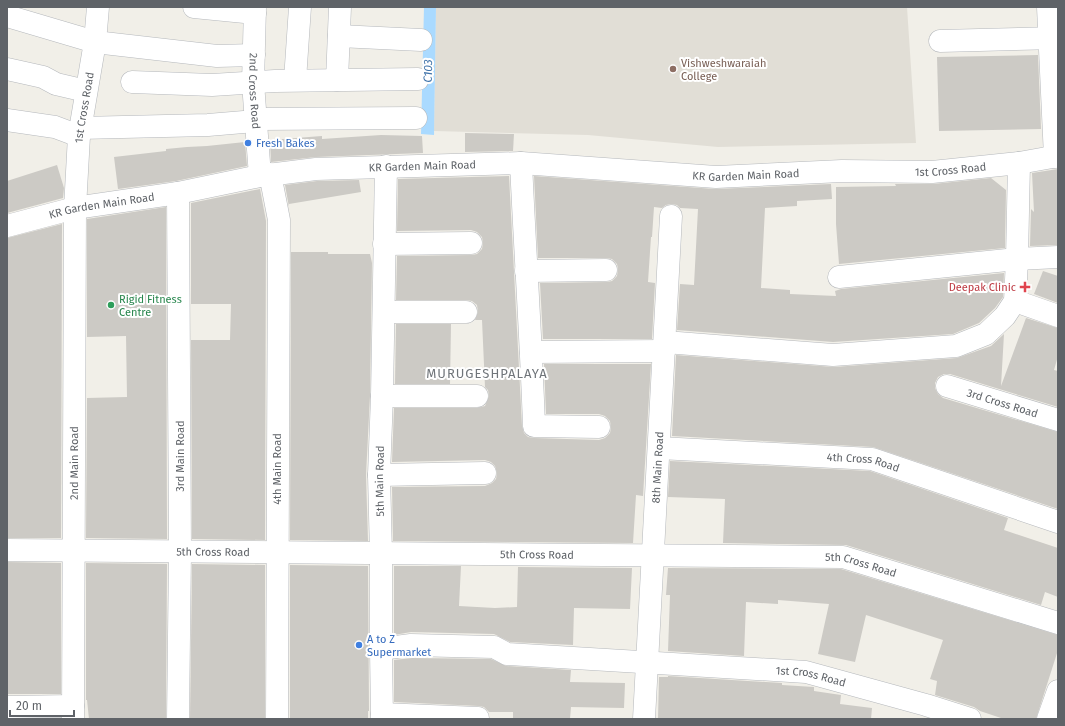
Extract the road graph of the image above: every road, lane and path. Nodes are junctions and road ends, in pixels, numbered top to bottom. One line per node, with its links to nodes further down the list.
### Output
1 (98, 7): 12 (street, 1st Cross Road)
2 (194, 7): 6 (street)
3 (300, 7): 16 (street)
4 (340, 7): 8 (street)
5 (1048, 7): 9 (street)
6 (255, 10): 13 (street, 2nd Cross Road)
7 (7, 16): 12 (street)
8 (339, 36): 10 (street); 17 (street)
9 (1054, 38): 11 (street); 25 (street)
10 (421, 40)
11 (940, 41)
12 (95, 42): 13 (street); 20 (street, 1st Cross Road)
13 (254, 55): 19 (street, 2nd Cross Road)
14 (7, 69): 20 (street)
15 (418, 79): 17 (street)
16 (295, 80): 17 (street); 19 (street)
17 (337, 80)
18 (132, 82): 19 (street)
19 (253, 83): 23 (street, 2nd Cross Road)
20 (86, 91): 24 (street, 1st Cross Road)
21 (416, 118): 23 (street)
22 (7, 120): 24 (street)
23 (256, 120): 24 (street); 30 (street, 2nd Cross Road)
24 (80, 132): 32 (street, 1st Cross Road)
25 (1056, 156): 27 (street, 1st Cross Road)
26 (521, 163): 28 (street, KR Garden Main Road); 29 (street, KR Garden Main Road); 41 (street)
27 (1019, 163): 29 (street, 1st Cross Road); 39 (street)
28 (386, 166): 30 (street, KR Garden Main Road); 37 (street, 5th Main Road)
29 (842, 171)
30 (265, 175): 31 (street, KR Garden Main Road); 34 (street, 2nd Cross Road)
31 (178, 193): 32 (street, KR Garden Main Road); 60 (street, 3rd Main Road)
32 (75, 208): 35 (street, KR Garden Main Road); 59 (street, 2nd Main Road)
33 (671, 216): 47 (street, 8th Main Road)
34 (279, 220): 61 (street, 4th Main Road)
35 (7, 226)
36 (470, 243): 37 (street)
37 (384, 244): 44 (street, 5th Main Road)
38 (1058, 257): 39 (street)
39 (1017, 259): 42 (street); 43 (street)
40 (606, 270): 41 (street)
41 (526, 271): 48 (street)
42 (839, 277)
43 (1014, 301): 46 (street); 47 (street)
44 (384, 312): 45 (street); 50 (street, 5th Main Road)
45 (466, 312)
46 (1058, 316)
47 (664, 347): 48 (street); 54 (street, 8th Main Road)
48 (531, 352): 53 (street)
49 (947, 386): 52 (street, 3rd Cross Road)
50 (382, 396): 51 (street); 56 (street, 5th Main Road)
51 (477, 396)
52 (1058, 420)
53 (599, 427)
54 (659, 448): 57 (street, 4th Cross Road); 63 (street, 8th Main Road)
55 (485, 473): 56 (street)
56 (379, 475): 62 (street, 5th Main Road)
57 (1058, 522)
58 (7, 550): 59 (street, 5th Cross Road)
59 (75, 550): 60 (street, 5th Cross Road); 70 (street, 2nd Main Road)
60 (180, 552): 61 (street, 5th Cross Road); 73 (street, 3rd Main Road)
61 (277, 553): 62 (street, 5th Cross Road); 74 (street, 4th Main Road)
62 (381, 554): 63 (street, 5th Cross Road); 65 (street, 5th Main Road)
63 (653, 556): 64 (street, 5th Cross Road); 66 (street, 8th Main Road)
64 (1058, 623)
65 (380, 649): 66 (street); 71 (street, 5th Main Road)
66 (647, 663): 69 (street, 1st Cross Road); 75 (street, 8th Main Road)
67 (1058, 691): 77 (street)
68 (7, 708): 70 (street)
69 (925, 712): 76 (street, 1st Cross Road)
70 (73, 713)
71 (382, 716): 72 (street)
72 (478, 718)
73 (178, 719)
74 (277, 719)
75 (644, 719)
76 (970, 719)
77 (1048, 719)

